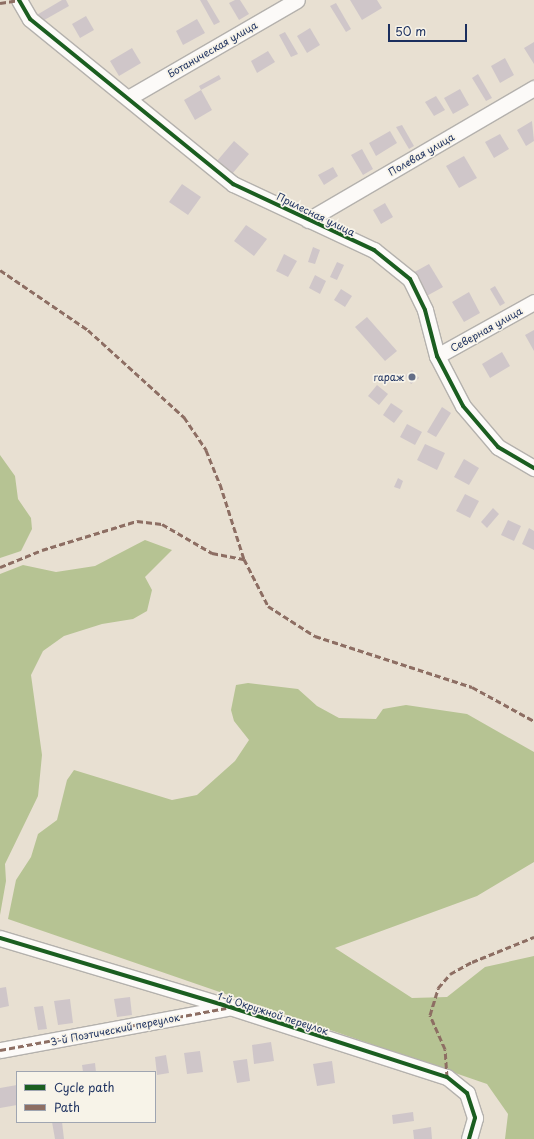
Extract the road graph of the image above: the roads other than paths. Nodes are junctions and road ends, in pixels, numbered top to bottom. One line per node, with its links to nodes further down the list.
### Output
1 (19, 0): 4 (street, Прилесная улица)
2 (297, 0): 4 (street, Ботаническая улица)
3 (534, 88): 5 (street, Полевая улица)
4 (128, 98): 5 (street, Прилесная улица)
5 (308, 220): 7 (street, Прилесная улица)
6 (534, 302): 7 (street, Северная улица)
7 (437, 356): 8 (street, Прилесная улица)
8 (534, 468)
9 (0, 938): 10 (street, 1-й Окружной переулок)
10 (230, 1007): 11 (street, 3-й Поэтический переулок); 12 (street, 1-й Окружной переулок)
11 (0, 1050)
12 (469, 1139)

